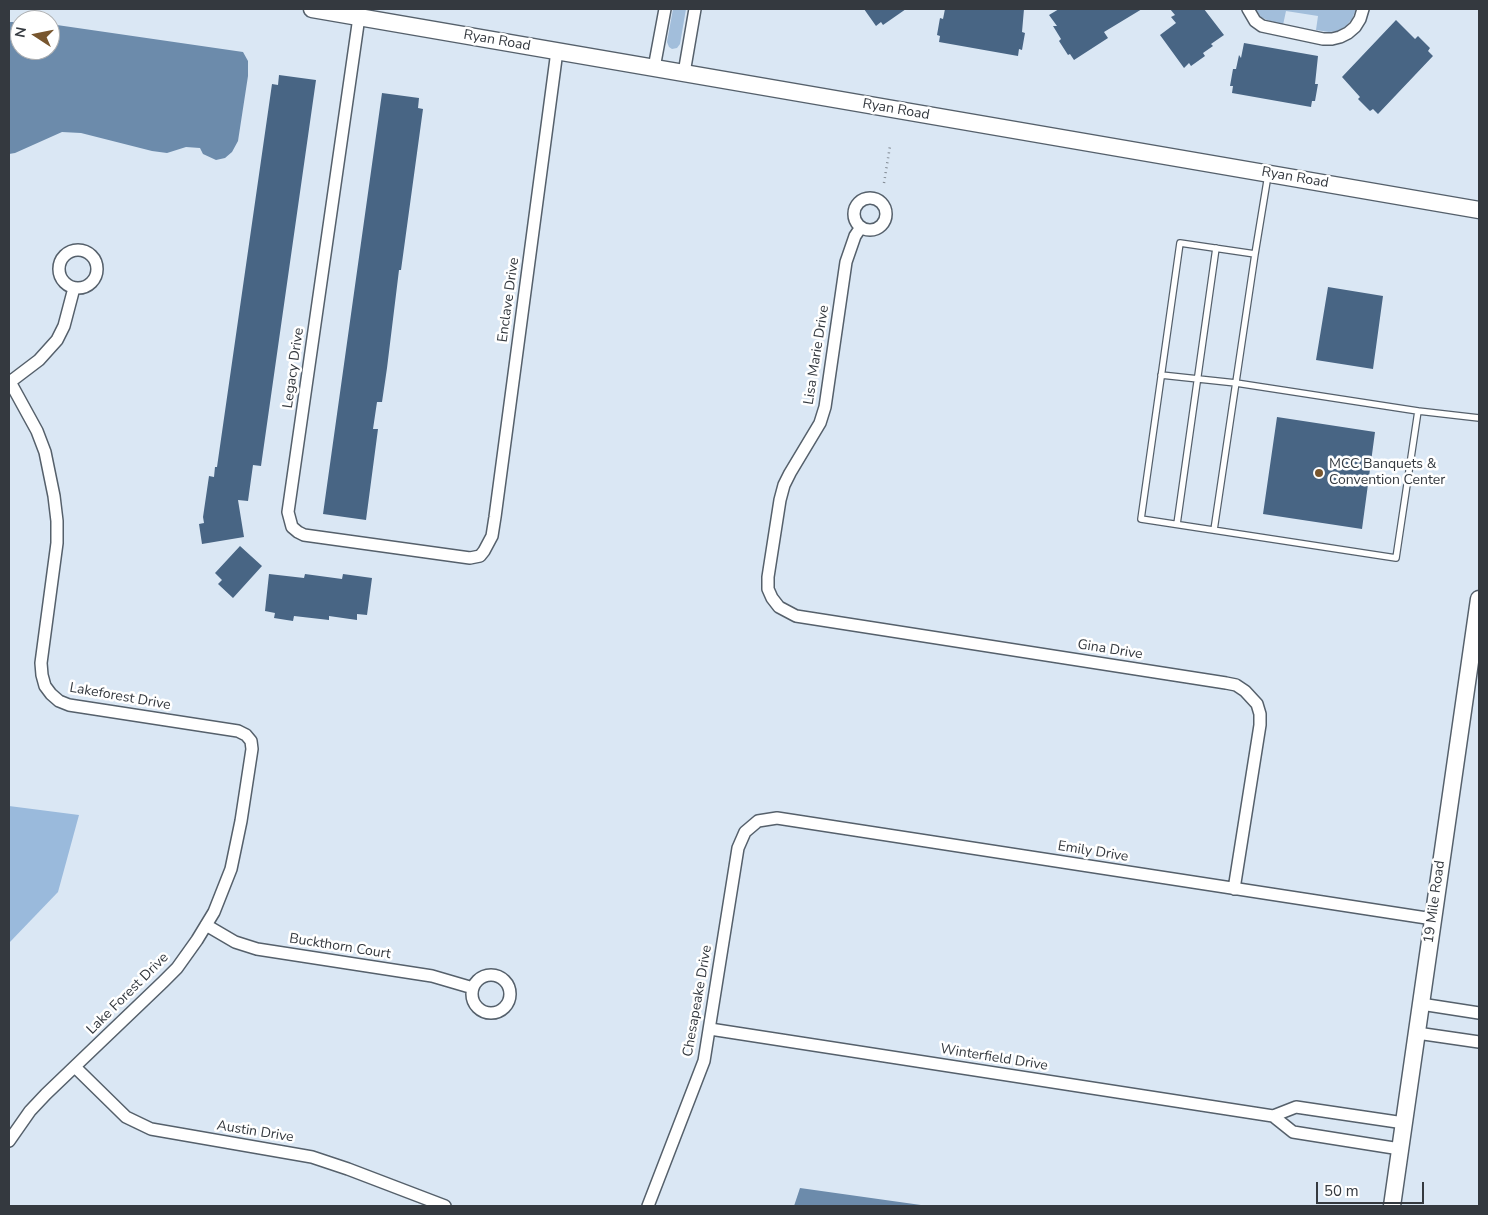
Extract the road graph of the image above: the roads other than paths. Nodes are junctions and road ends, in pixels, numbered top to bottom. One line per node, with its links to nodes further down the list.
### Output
1 (312, 9): 6 (main road, Ryan Road)
2 (665, 9): 8 (street)
3 (695, 9): 9 (street)
4 (1248, 9): 5 (street)
5 (1362, 9)
6 (359, 17): 7 (main road, Ryan Road); 24 (street, Legacy Drive)
7 (557, 51): 8 (main road, Ryan Road); 24 (street, Enclave Drive)
8 (654, 68): 9 (main road, Ryan Road)
9 (684, 74): 10 (main road, Ryan Road)
10 (1268, 173): 11 (main road, Ryan Road); 14 (lane)
11 (1479, 210)
12 (861, 227): 25 (street, Lisa Marie Drive)
13 (1216, 248): 14 (lane); 16 (lane); 17 (lane)
14 (1255, 254): 19 (lane)
15 (74, 288): 18 (street)
16 (1161, 375): 17 (lane); 22 (lane)
17 (1197, 379): 19 (lane); 22 (lane)
18 (9, 381): 28 (street, Lakeforest Drive)
19 (1236, 383): 20 (lane); 23 (lane)
20 (1418, 411): 21 (lane); 23 (lane)
21 (1479, 418)
22 (1177, 524): 23 (lane)
23 (1214, 530)
24 (484, 551)
25 (772, 598): 29 (street, Gina Drive)
26 (1479, 598): 30 (main road, 19 Mile Road)
27 (751, 826): 29 (street, Emily Drive); 35 (street, Chesapeake Drive)
28 (236, 848): 31 (street, Lake Forest Drive)
29 (1234, 889): 30 (street, Emily Drive)
30 (1433, 919): 33 (main road, 19 Mile Road)
31 (206, 926): 32 (street, Buckthorn Court); 38 (street, Lake Forest Drive)
32 (473, 988)
33 (1421, 1004): 34 (street); 36 (main road, 19 Mile Road)
34 (1479, 1013)
35 (710, 1029): 39 (street, Winterfield Drive); 44 (street, Chesapeake Drive)
36 (1417, 1033): 37 (street); 40 (main road, 19 Mile Road)
37 (1479, 1042)
38 (75, 1067): 41 (street, Lake Forest Drive); 43 (street, Austin Drive)
39 (1273, 1116): 40 (street, Winterfield Drive); 42 (street, Winterfield Drive)
40 (1404, 1124): 42 (main road, 19 Mile Road)
41 (9, 1141)
42 (1400, 1149): 45 (main road, 19 Mile Road)
43 (445, 1206)
44 (648, 1206)
45 (1392, 1206)

